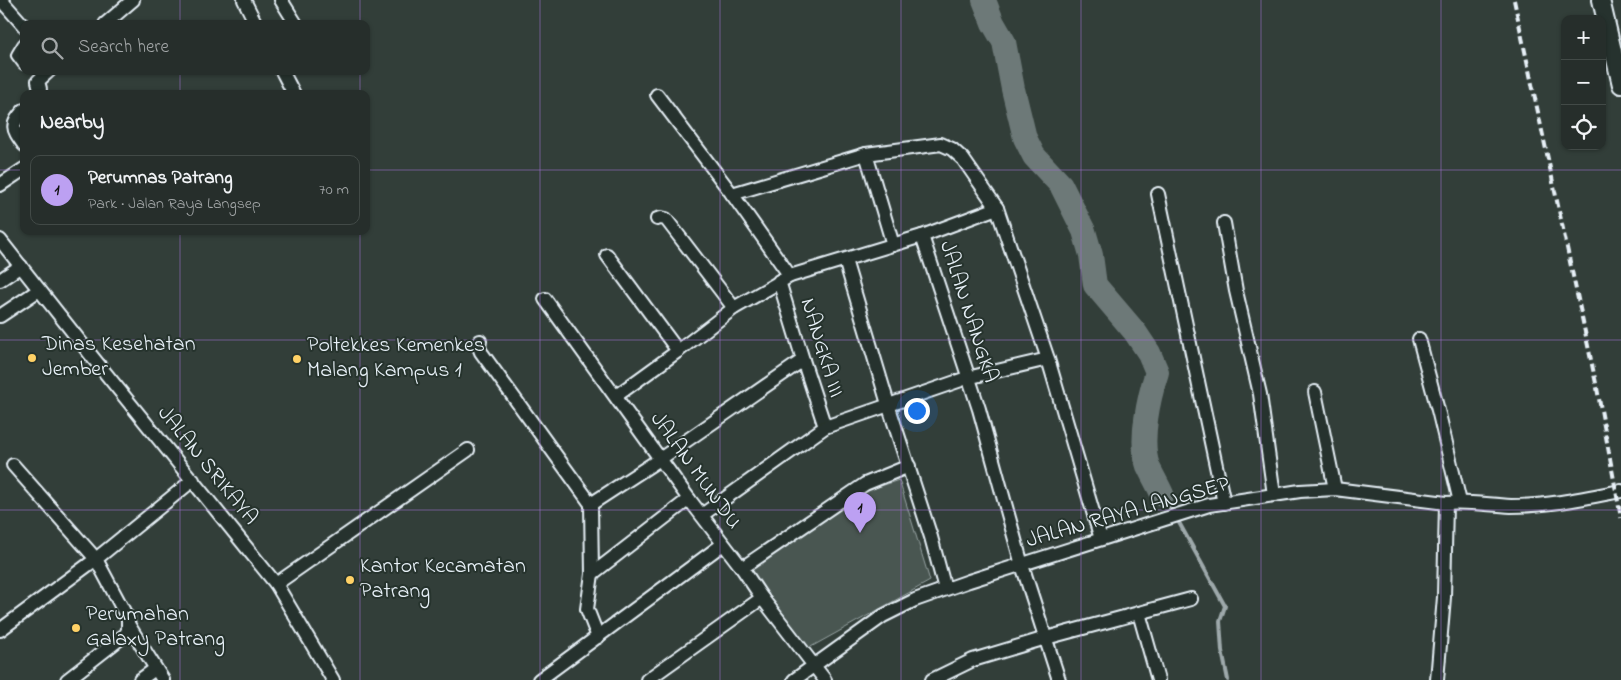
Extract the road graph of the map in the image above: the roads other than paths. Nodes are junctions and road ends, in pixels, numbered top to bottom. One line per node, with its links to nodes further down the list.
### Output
1 (1, 0): 9 (street)
2 (133, 0): 6 (street)
3 (244, 0): 7 (street)
4 (280, 0): 8 (street)
5 (1601, 0): 12 (main road)
6 (110, 20)
7 (254, 20)
8 (293, 20)
9 (20, 21)
10 (284, 75): 14 (street)
11 (34, 76): 13 (street)
12 (1620, 78)
13 (40, 90)
14 (292, 90)
15 (657, 95): 21 (street, NANGKA III)
16 (20, 115): 17 (street)
17 (20, 139)
18 (866, 154): 21 (street); 23 (street); 28 (street)
19 (20, 172): 20 (street)
20 (0, 185)
21 (732, 194): 32 (street, NANGKA III)
22 (1158, 194): 58 (street)
23 (997, 208): 26 (street); 41 (street)
24 (657, 219): 36 (street)
25 (1224, 223): 55 (street)
26 (922, 236): 28 (street, JALAN NANGKA); 43 (street, JALAN NANGKA)
27 (0, 240): 31 (street, JALAN SRIKAYA)
28 (893, 245): 30 (street, JALAN NANGKA)
29 (607, 255): 40 (street)
30 (845, 260): 32 (street, JALAN NANGKA); 46 (street)
31 (21, 266): 33 (street); 34 (street, JALAN SRIKAYA)
32 (785, 278): 36 (street, JALAN NANGKA); 42 (street, NANGKA III)
33 (0, 280)
34 (39, 290): 37 (street); 52 (street, JALAN SRIKAYA)
35 (545, 299): 45 (street, JALAN MUNDU)
36 (734, 308): 40 (street, JALAN NANGKA)
37 (0, 316)
38 (1419, 339): 57 (street)
39 (480, 341): 60 (street)
40 (678, 352): 45 (street, JALAN NANGKA)
41 (1048, 358): 43 (street); 62 (street)
42 (802, 360): 47 (street, NANGKA III); 49 (street)
43 (968, 378): 46 (street); 65 (street, JALAN NANGKA)
44 (1315, 392): 53 (street)
45 (616, 396): 49 (street, JALAN MUNDU)
46 (888, 404): 47 (street); 51 (street)
47 (825, 427): 61 (street)
48 (468, 450): 68 (street)
49 (660, 459): 56 (street, JALAN MUNDU); 60 (street)
50 (13, 465): 64 (street)
51 (908, 466): 66 (street); 69 (street)
52 (193, 480): 64 (street); 68 (street, JALAN SRIKAYA)
53 (1335, 489): 55 (street, JALAN RAYA LANGSEP); 59 (street, JALAN RAYA LANGSEP)
54 (1621, 490): 57 (street, JALAN RAYA LANGSEP)
55 (1274, 495): 58 (street, JALAN RAYA LANGSEP)
56 (689, 499): 61 (street, JALAN MUNDU); 67 (street)
57 (1460, 502): 59 (street, JALAN RAYA LANGSEP)
58 (1224, 503): 62 (street, JALAN RAYA LANGSEP)
59 (1446, 503): 89 (street)
60 (591, 504): 67 (street)
61 (702, 515): 63 (street, JALAN MUNDU)
62 (1101, 539): 65 (street, JALAN RAYA LANGSEP)
63 (724, 544): 66 (street, JALAN MUNDU); 75 (street)
64 (96, 559): 73 (street); 74 (street)
65 (1022, 565): 69 (street, JALAN RAYA LANGSEP); 76 (street, JALAN NANGKA)
66 (742, 568): 70 (street, JALAN MUNDU)
67 (592, 574): 75 (street)
68 (276, 584): 81 (street, JALAN SRIKAYA)
69 (945, 589): 77 (street, JALAN RAYA LANGSEP)
70 (762, 598): 77 (street, JALAN MUNDU); 83 (street)
71 (1190, 599): 72 (street)
72 (1139, 613): 76 (street); 88 (street)
73 (128, 624): 78 (street); 79 (street)
74 (0, 630)
75 (598, 637): 82 (street)
76 (1046, 638): 86 (street); 87 (street, JALAN NANGKA)
77 (814, 666): 84 (street, JALAN RAYA LANGSEP); 85 (street, JALAN MUNDU)
78 (159, 675): 80 (street)
79 (66, 680)
80 (140, 680)
81 (333, 680)
82 (539, 680)
83 (648, 680)
84 (794, 680)
85 (825, 680)
86 (932, 680)
87 (1059, 680)
88 (1156, 680)
89 (1436, 680)

